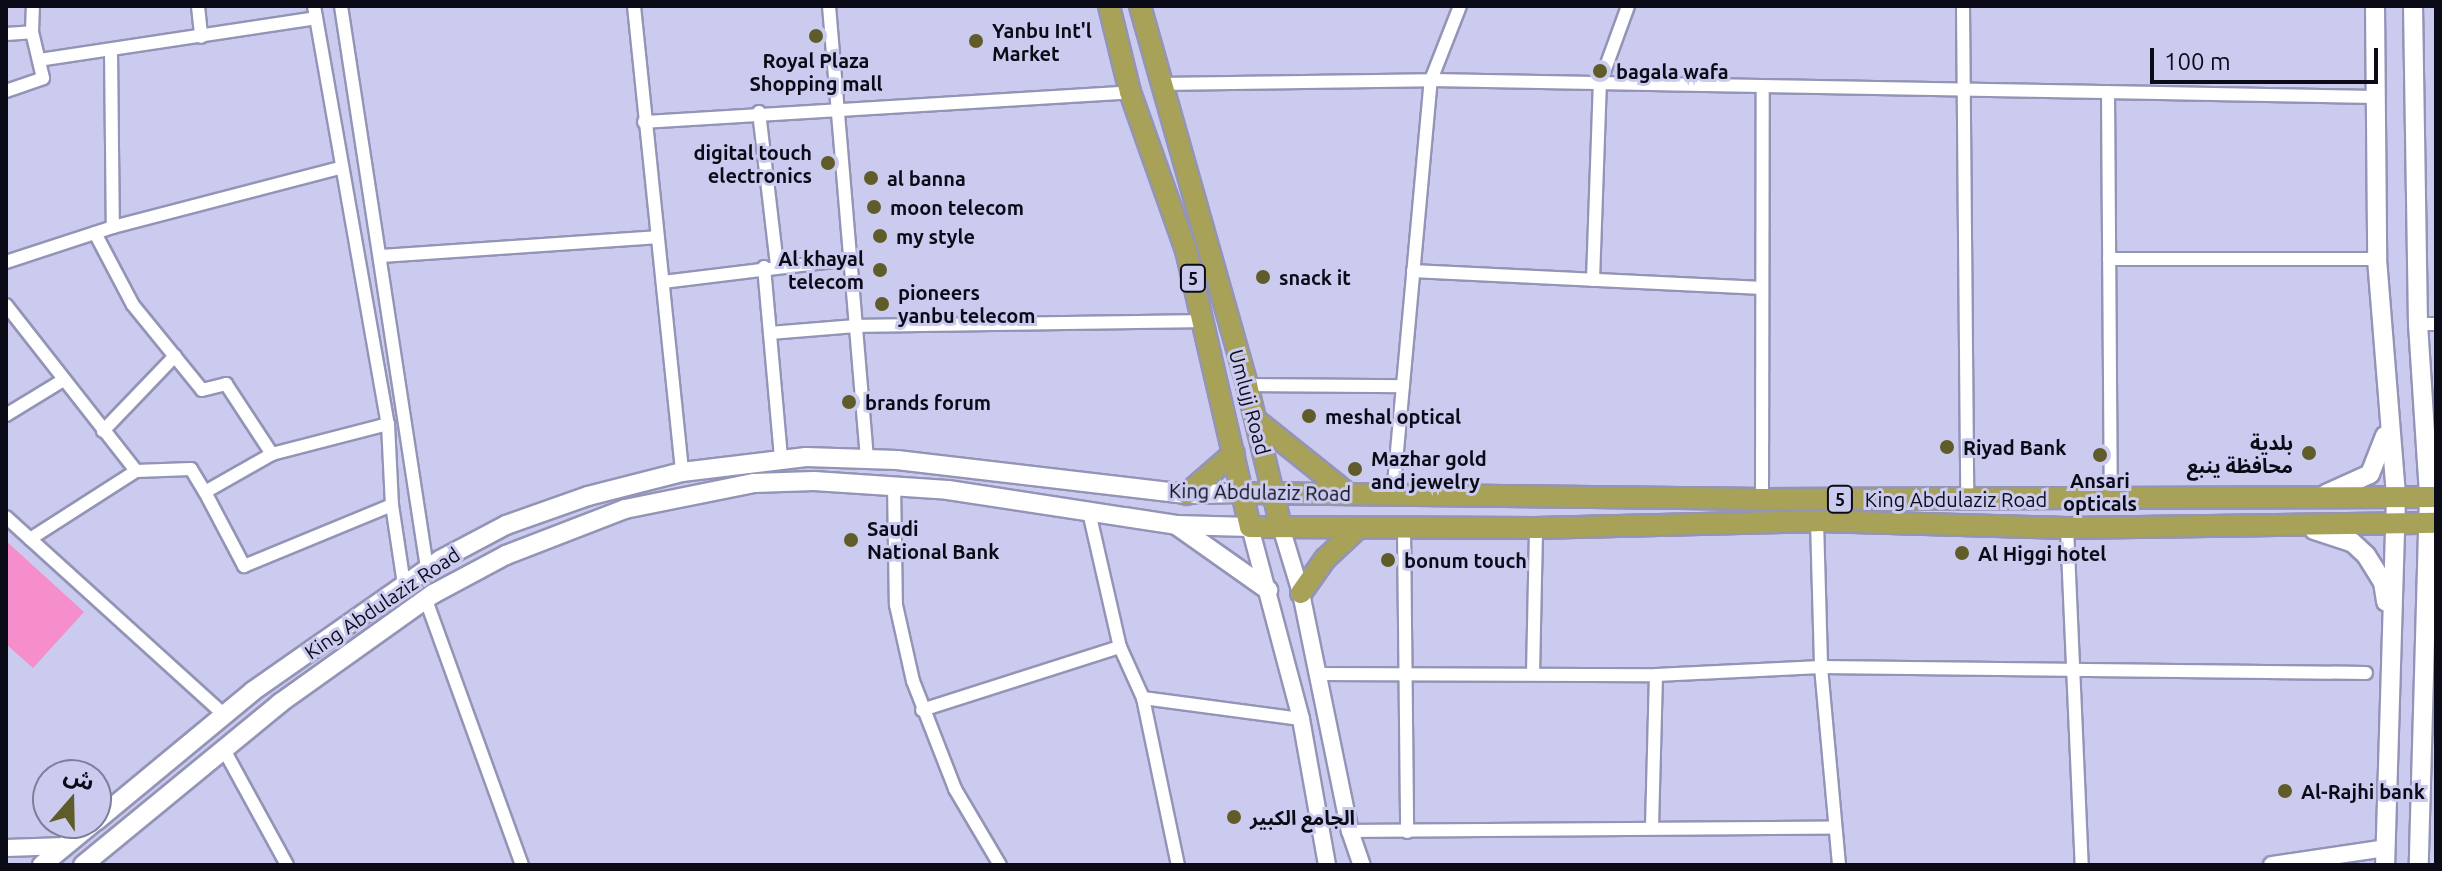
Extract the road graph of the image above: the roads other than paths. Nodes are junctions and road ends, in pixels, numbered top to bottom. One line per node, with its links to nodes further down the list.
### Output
1 (33, 6): 14 (street)
2 (198, 6): 16 (street)
3 (341, 6): 35 (street)
4 (634, 6): 30 (street)
5 (829, 6): 28 (street)
6 (1109, 6): 25 (highway, Umlujj Road / 5)
7 (1140, 6): 21 (highway, Umlujj Road / 5)
8 (1460, 6): 19 (street)
9 (1628, 6): 20 (street)
10 (1963, 6): 23 (street)
11 (2375, 6): 27 (main road)
12 (2413, 6): 47 (main road)
13 (315, 12): 16 (street); 31 (street)
14 (32, 32): 15 (street); 18 (street)
15 (6, 34)
16 (201, 37): 17 (street)
17 (111, 50): 18 (street); 32 (street)
18 (39, 60): 24 (street)
19 (1431, 80): 20 (street); 21 (street); 41 (street)
20 (1600, 83): 22 (street); 42 (street)
21 (1158, 84): 52 (highway, Umlujj Road / 5)
22 (1763, 86): 23 (street); 44 (street)
23 (1963, 89): 26 (street); 77 (street)
24 (6, 91)
25 (1130, 92): 28 (street); 46 (highway, Umlujj Road / 5)
26 (2108, 92): 27 (street); 37 (street)
27 (2376, 97): 38 (main road)
28 (837, 107): 29 (street); 36 (street)
29 (759, 112): 30 (street); 40 (street)
30 (644, 122): 34 (street)
31 (339, 168): 32 (street); 58 (street)
32 (113, 227): 33 (street)
33 (95, 233): 39 (street); 50 (street)
34 (657, 237): 35 (street); 43 (street)
35 (380, 256): 95 (street)
36 (850, 259): 40 (street); 48 (street)
37 (2109, 259): 38 (street); 79 (street)
38 (2377, 259): 55 (main road)
39 (6, 262)
40 (770, 266): 43 (street); 49 (street)
41 (1413, 271): 42 (street); 53 (street)
42 (1593, 280): 44 (street)
43 (663, 282): 66 (street)
44 (1762, 288): 76 (street)
45 (6, 305): 51 (street)
46 (1203, 321): 48 (street); 61 (highway, Umlujj Road / 5)
47 (2427, 324): 54 (main road)
48 (856, 326): 49 (street); 64 (street)
49 (770, 333): 63 (street)
50 (175, 356): 60 (street); 62 (street)
51 (62, 381): 56 (street); 60 (street)
52 (1247, 385): 53 (street); 57 (highway, Umlujj Road / 5)
53 (1403, 386): 73 (street)
54 (2423, 393): 59 (main road); 74 (main road)
55 (2388, 413): 75 (main road); 78 (main road)
56 (6, 415)
57 (1257, 421): 71 (highway, Umlujj Road / 5); 72 (highway)
58 (388, 424): 62 (street); 80 (street)
59 (2436, 428)
60 (103, 431): 65 (street)
61 (1234, 453): 69 (highway, Umlujj Road / 5); 70 (highway)
62 (272, 454): 68 (street)
63 (781, 459): 64 (main road, King Abdulaziz Road); 66 (main road, King Abdulaziz Road)
64 (867, 459): 70 (main road, King Abdulaziz Road)
65 (136, 471): 68 (street); 94 (street)
66 (682, 472): 95 (main road, King Abdulaziz Road)
67 (894, 484): 81 (main road, King Abdulaziz Road); 100 (main road, King Abdulaziz Road); 112 (street)
68 (205, 492): 80 (street)
69 (1243, 493): 70 (main road, King Abdulaziz Road); 71 (highway, King Abdulaziz Road / 5); 88 (highway, Umlujj Road / 5)
70 (1187, 494)
71 (1273, 494): 72 (highway, King Abdulaziz Road / 5); 89 (highway, Umlujj Road / 5)
72 (1348, 494): 73 (highway, King Abdulaziz Road / 5)
73 (1393, 495): 76 (highway, King Abdulaziz Road / 5)
74 (2433, 496): 75 (highway, King Abdulaziz Road / 5); 85 (main road)
75 (2396, 497): 78 (highway, King Abdulaziz Road / 5); 84 (main road)
76 (1762, 499): 77 (highway, King Abdulaziz Road / 5)
77 (1967, 499): 79 (highway, King Abdulaziz Road / 5)
78 (2286, 499): 79 (highway, King Abdulaziz Road / 5)
79 (2111, 500)
80 (392, 505): 96 (street)
81 (1089, 512): 86 (main road, King Abdulaziz Road); 103 (street)
82 (6, 517): 94 (street)
83 (1817, 521): 91 (highway, King Abdulaziz Road / 5); 92 (highway, King Abdulaziz Road / 5); 104 (street)
84 (2396, 523): 85 (highway, King Abdulaziz Road / 5); 87 (highway, King Abdulaziz Road / 5); 101 (main road)
85 (2432, 523): 102 (main road)
86 (1176, 525): 88 (main road, King Abdulaziz Road); 97 (main road)
87 (2292, 525): 92 (highway, King Abdulaziz Road / 5); 101 (main road)
88 (1250, 527): 89 (highway, 5); 97 (street)
89 (1281, 527): 90 (highway, King Abdulaziz Road / 5); 98 (street)
90 (1358, 528): 93 (highway, King Abdulaziz Road / 5); 98 (highway)
91 (1536, 528): 93 (highway, King Abdulaziz Road / 5); 109 (street)
92 (2067, 528): 105 (street)
93 (1404, 529): 108 (street)
94 (30, 539): 113 (street)
95 (427, 568): 96 (main road, King Abdulaziz Road)
96 (404, 584): 113 (main road, King Abdulaziz Road)
97 (1268, 590): 114 (street)
98 (1301, 593): 107 (street)
99 (2436, 599): 102 (main road)
100 (426, 600): 115 (main road, King Abdulaziz Road); 128 (street)
101 (2392, 637): 124 (main road)
102 (2425, 639): 136 (main road)
103 (1120, 647): 111 (street); 112 (street)
104 (1821, 667): 105 (street); 110 (street); 118 (street)
105 (2072, 669): 106 (street); 134 (street)
106 (2366, 673)
107 (1318, 674): 108 (street); 119 (street)
108 (1402, 674): 109 (street); 120 (street)
109 (1533, 674): 110 (street)
110 (1656, 675): 117 (street)
111 (1143, 698): 114 (street); 130 (street)
112 (922, 710): 129 (street)
113 (224, 715): 116 (main road, King Abdulaziz Road)
114 (1301, 719): 131 (street)
115 (223, 748): 125 (main road, King Abdulaziz Road); 127 (street)
116 (112, 808)
117 (1652, 827): 118 (street); 120 (street)
118 (1835, 828): 133 (street)
119 (1350, 831): 120 (street); 132 (street)
120 (1407, 832)
121 (74, 839): 122 (main road, King Abdulaziz Road)
122 (66, 846): 123 (street); 126 (main road, King Abdulaziz Road)
123 (6, 848)
124 (2385, 856): 135 (street)
125 (84, 864)
126 (42, 865)
127 (287, 865)
128 (522, 865)
129 (1000, 865)
130 (1178, 865)
131 (1327, 865)
132 (1362, 865)
133 (1839, 865)
134 (2082, 865)
135 (2272, 865)
136 (2419, 865)

